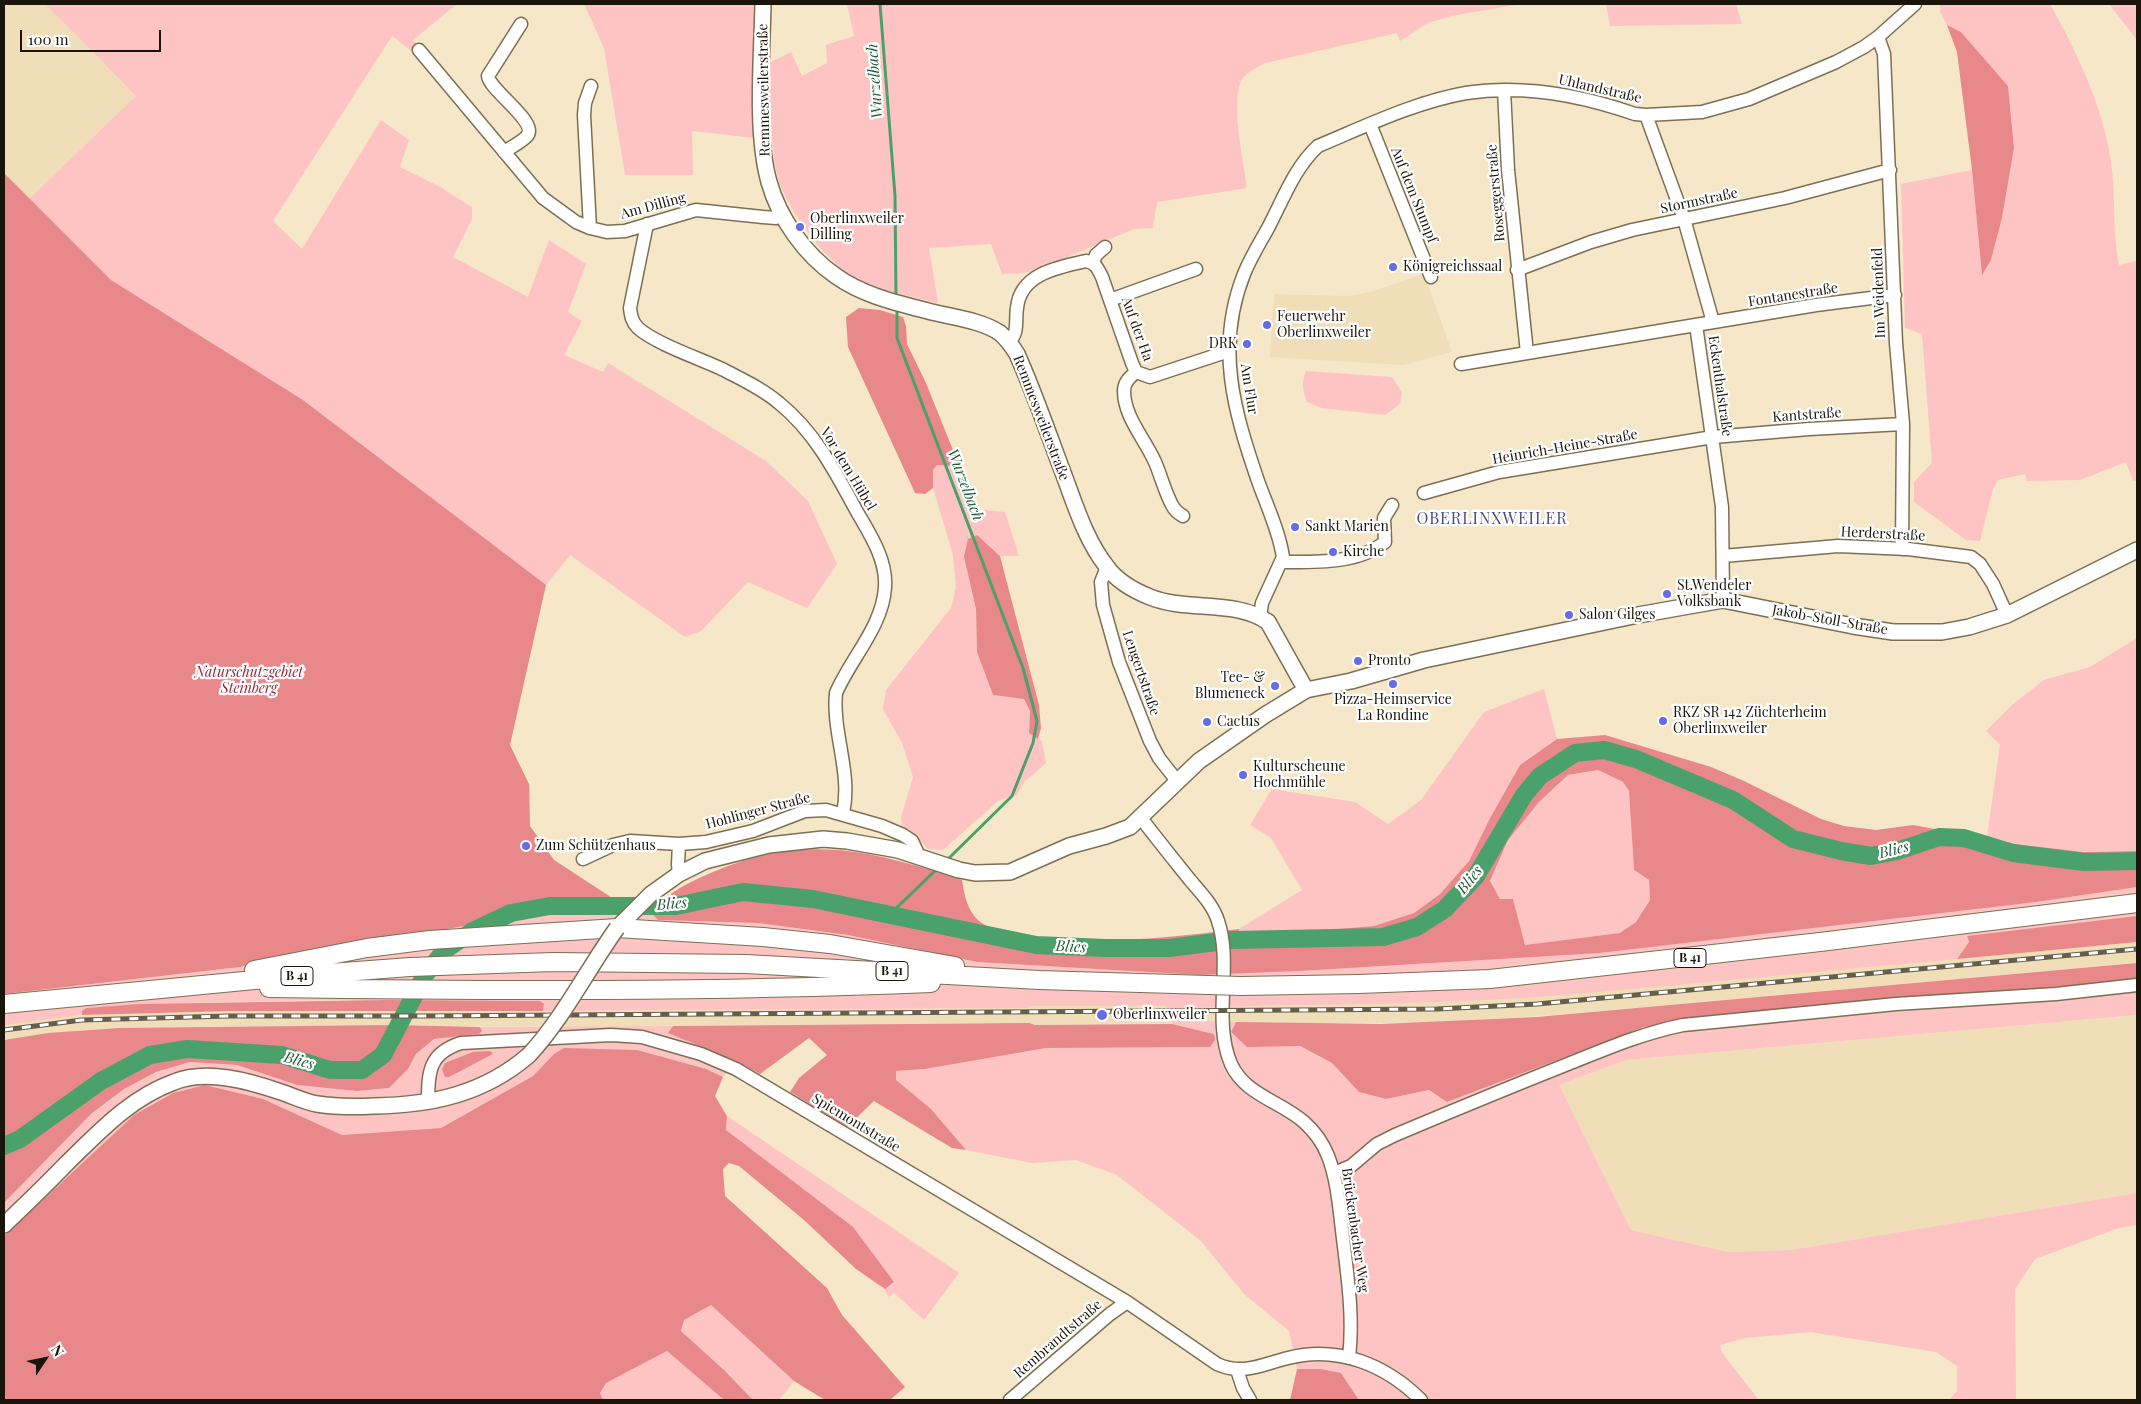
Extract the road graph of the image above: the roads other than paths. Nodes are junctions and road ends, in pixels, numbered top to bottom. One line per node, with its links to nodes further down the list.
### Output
1 (763, 4): 13 (main road, Remmesweilerstraße)
2 (1915, 4): 4 (street, Uhlandstraße)
3 (521, 24): 11 (street)
4 (1878, 37): 8 (street, Uhlandstraße); 12 (street, Im Weidenfeld)
5 (419, 50): 11 (street, Am Dilling)
6 (591, 86): 16 (street)
7 (1504, 90): 8 (street, Uhlandstraße); 9 (street, Uhlandstraße); 20 (street, Roseggerstraße)
8 (1646, 116): 14 (street)
9 (1370, 124): 10 (street, Uhlandstraße); 21 (street, Auf dem Stumpf)
10 (1318, 146): 27 (street, Am Flur)
11 (504, 152): 16 (street, Am Dilling)
12 (1890, 170): 14 (street, Stormstraße); 22 (street, Im Weidenfeld)
13 (783, 216): 15 (street, Am Dilling); 26 (main road, Remmesweilerstraße)
14 (1684, 219): 20 (street, Stormstraße); 24 (street)
15 (648, 224): 16 (street, Am Dilling); 46 (street, Vor dem Hübel)
16 (590, 228)
17 (1105, 247): 18 (street)
18 (1093, 263): 23 (street, Auf der Ha); 26 (street)
19 (1196, 270): 23 (street)
20 (1518, 270): 28 (street, Roseggerstraße)
21 (1431, 277)
22 (1895, 295): 24 (street, Fontanestraße); 31 (street, Im Weidenfeld)
23 (1110, 300): 30 (street, Auf der Ha)
24 (1713, 322): 25 (street, Fontanestraße)
25 (1696, 325): 28 (street, Eckenthalstraße); 32 (street, Eckenthalstraße)
26 (1008, 341): 40 (main road, Remmesweilerstraße)
27 (1229, 351): 30 (street, Auf der Ha); 39 (street, Am Flur)
28 (1527, 353): 29 (street, Eckenthalstraße)
29 (1461, 364)
30 (1136, 372): 35 (street)
31 (1903, 424): 32 (street, Kantstraße); 36 (street, Im Weidenfeld)
32 (1713, 438): 33 (street, Heinrich-Heine-Straße); 38 (street, Eckenthalstraße)
33 (1424, 493)
34 (1392, 505): 39 (street)
35 (1183, 516)
36 (1902, 549): 38 (street, Herderstraße); 42 (street, Herderstraße)
37 (2137, 550): 42 (main road, Jakob-Stoll-Straße)
38 (1723, 556): 41 (street, Eckenthalstraße)
39 (1282, 562): 43 (street)
40 (1107, 567): 43 (main road, Remmesweilerstraße); 45 (street, Lengertstraße)
41 (1723, 600): 42 (main road, Jakob-Stoll-Straße); 44 (main road, Jakob-Stoll-Straße)
42 (2007, 615)
43 (1260, 617): 44 (main road)
44 (1306, 690): 45 (main road)
45 (1176, 781): 47 (main road)
46 (843, 813): 48 (street, Hohlinger Straße); 50 (street, Hohlinger Straße)
47 (1141, 818): 50 (main road); 61 (street, Brückenbacher Weg)
48 (679, 844): 49 (street, Hohlinger Straße); 51 (street)
49 (583, 859)
50 (926, 859): 51 (main road)
51 (679, 874): 53 (main road)
52 (2137, 903): 54 (highway, B 41, bridge)
53 (617, 928): 54 (highway); 57 (highway); 58 (main road, bridge)
54 (1039, 980): 56 (highway, B 41); 58 (highway)
55 (2137, 985): 61 (street)
56 (185, 987): 57 (highway, B 41); 58 (highway)
57 (143, 989): 59 (highway, B 41)
58 (576, 990): 60 (main road, bridge)
59 (4, 1004)
60 (428, 1102): 62 (main road); 63 (street, Spiemontstraße)
61 (1334, 1173): 64 (street, Brückenbacher Weg)
62 (4, 1225)
63 (1126, 1302): 65 (street, Spiemontstraße); 66 (street, Rembrandtstraße)
64 (1350, 1358): 65 (street); 68 (street)
65 (1236, 1370): 67 (street)
66 (1010, 1400)
67 (1250, 1400)
68 (1421, 1400)

